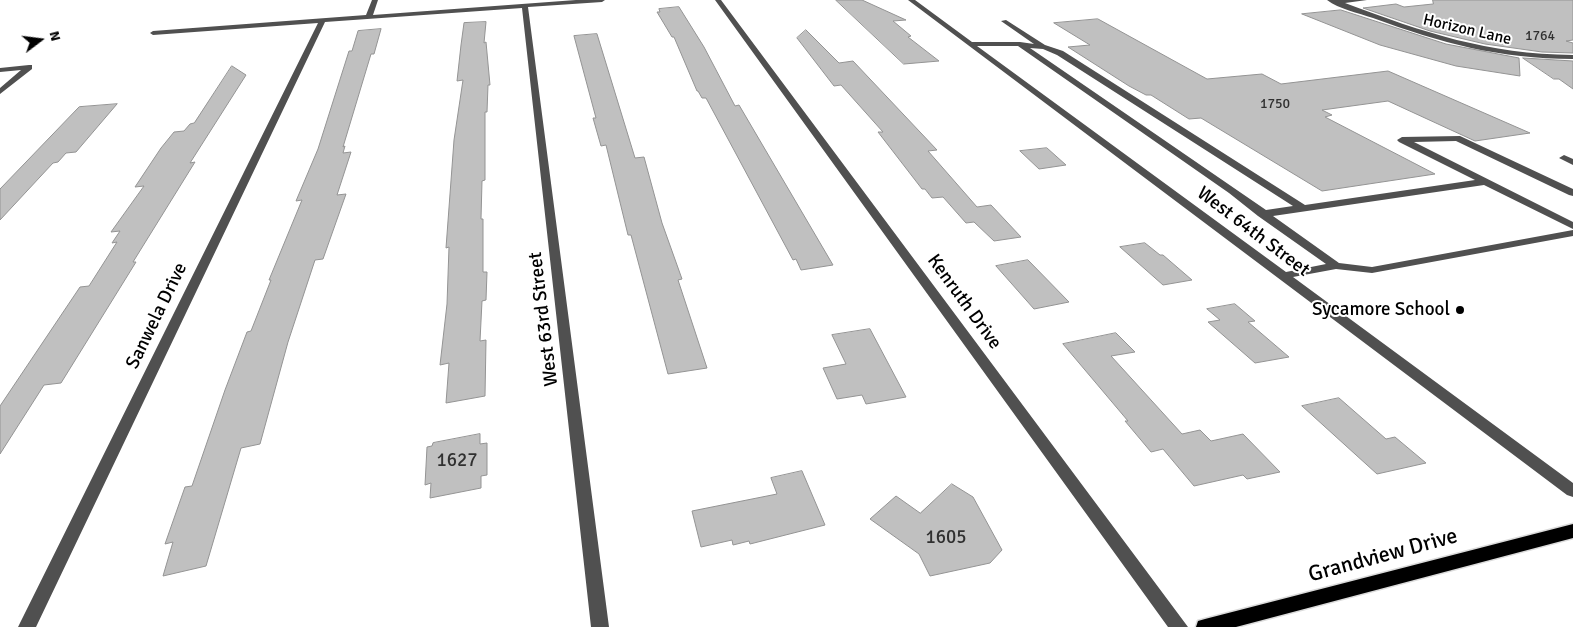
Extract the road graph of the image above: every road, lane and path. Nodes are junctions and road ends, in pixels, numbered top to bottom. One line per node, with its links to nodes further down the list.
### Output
1 (374, 0): 8 (street)
2 (602, 0): 7 (street)
3 (718, 0): 30 (street, Kenruth Drive)
4 (911, 0): 12 (street, West 64th Street)
5 (1364, 0): 6 (street)
6 (1334, 1): 15 (street, Horizon Lane)
7 (525, 6): 8 (street); 29 (street, West 63rd Street)
8 (368, 18): 9 (street)
9 (322, 21): 11 (street); 28 (street, Sanwela Drive)
10 (1004, 21): 14 (street)
11 (152, 33)
12 (971, 44): 13 (street); 25 (street, West 64th Street)
13 (1020, 44): 14 (street); 21 (street)
14 (1044, 48): 20 (street)
15 (1573, 57)
16 (0, 70): 17 (street)
17 (0, 92)
18 (1485, 182): 19 (street); 20 (street); 22 (street)
19 (1573, 193)
20 (1303, 208): 21 (street)
21 (1262, 214): 24 (street)
22 (1573, 226)
23 (1573, 233): 24 (street)
24 (1336, 266): 25 (street)
25 (1282, 276): 26 (street, West 64th Street)
26 (1573, 491)
27 (1573, 530): 31 (main road, Grandview Drive)
28 (27, 627)
29 (600, 627)
30 (1179, 627)
31 (1205, 627)

